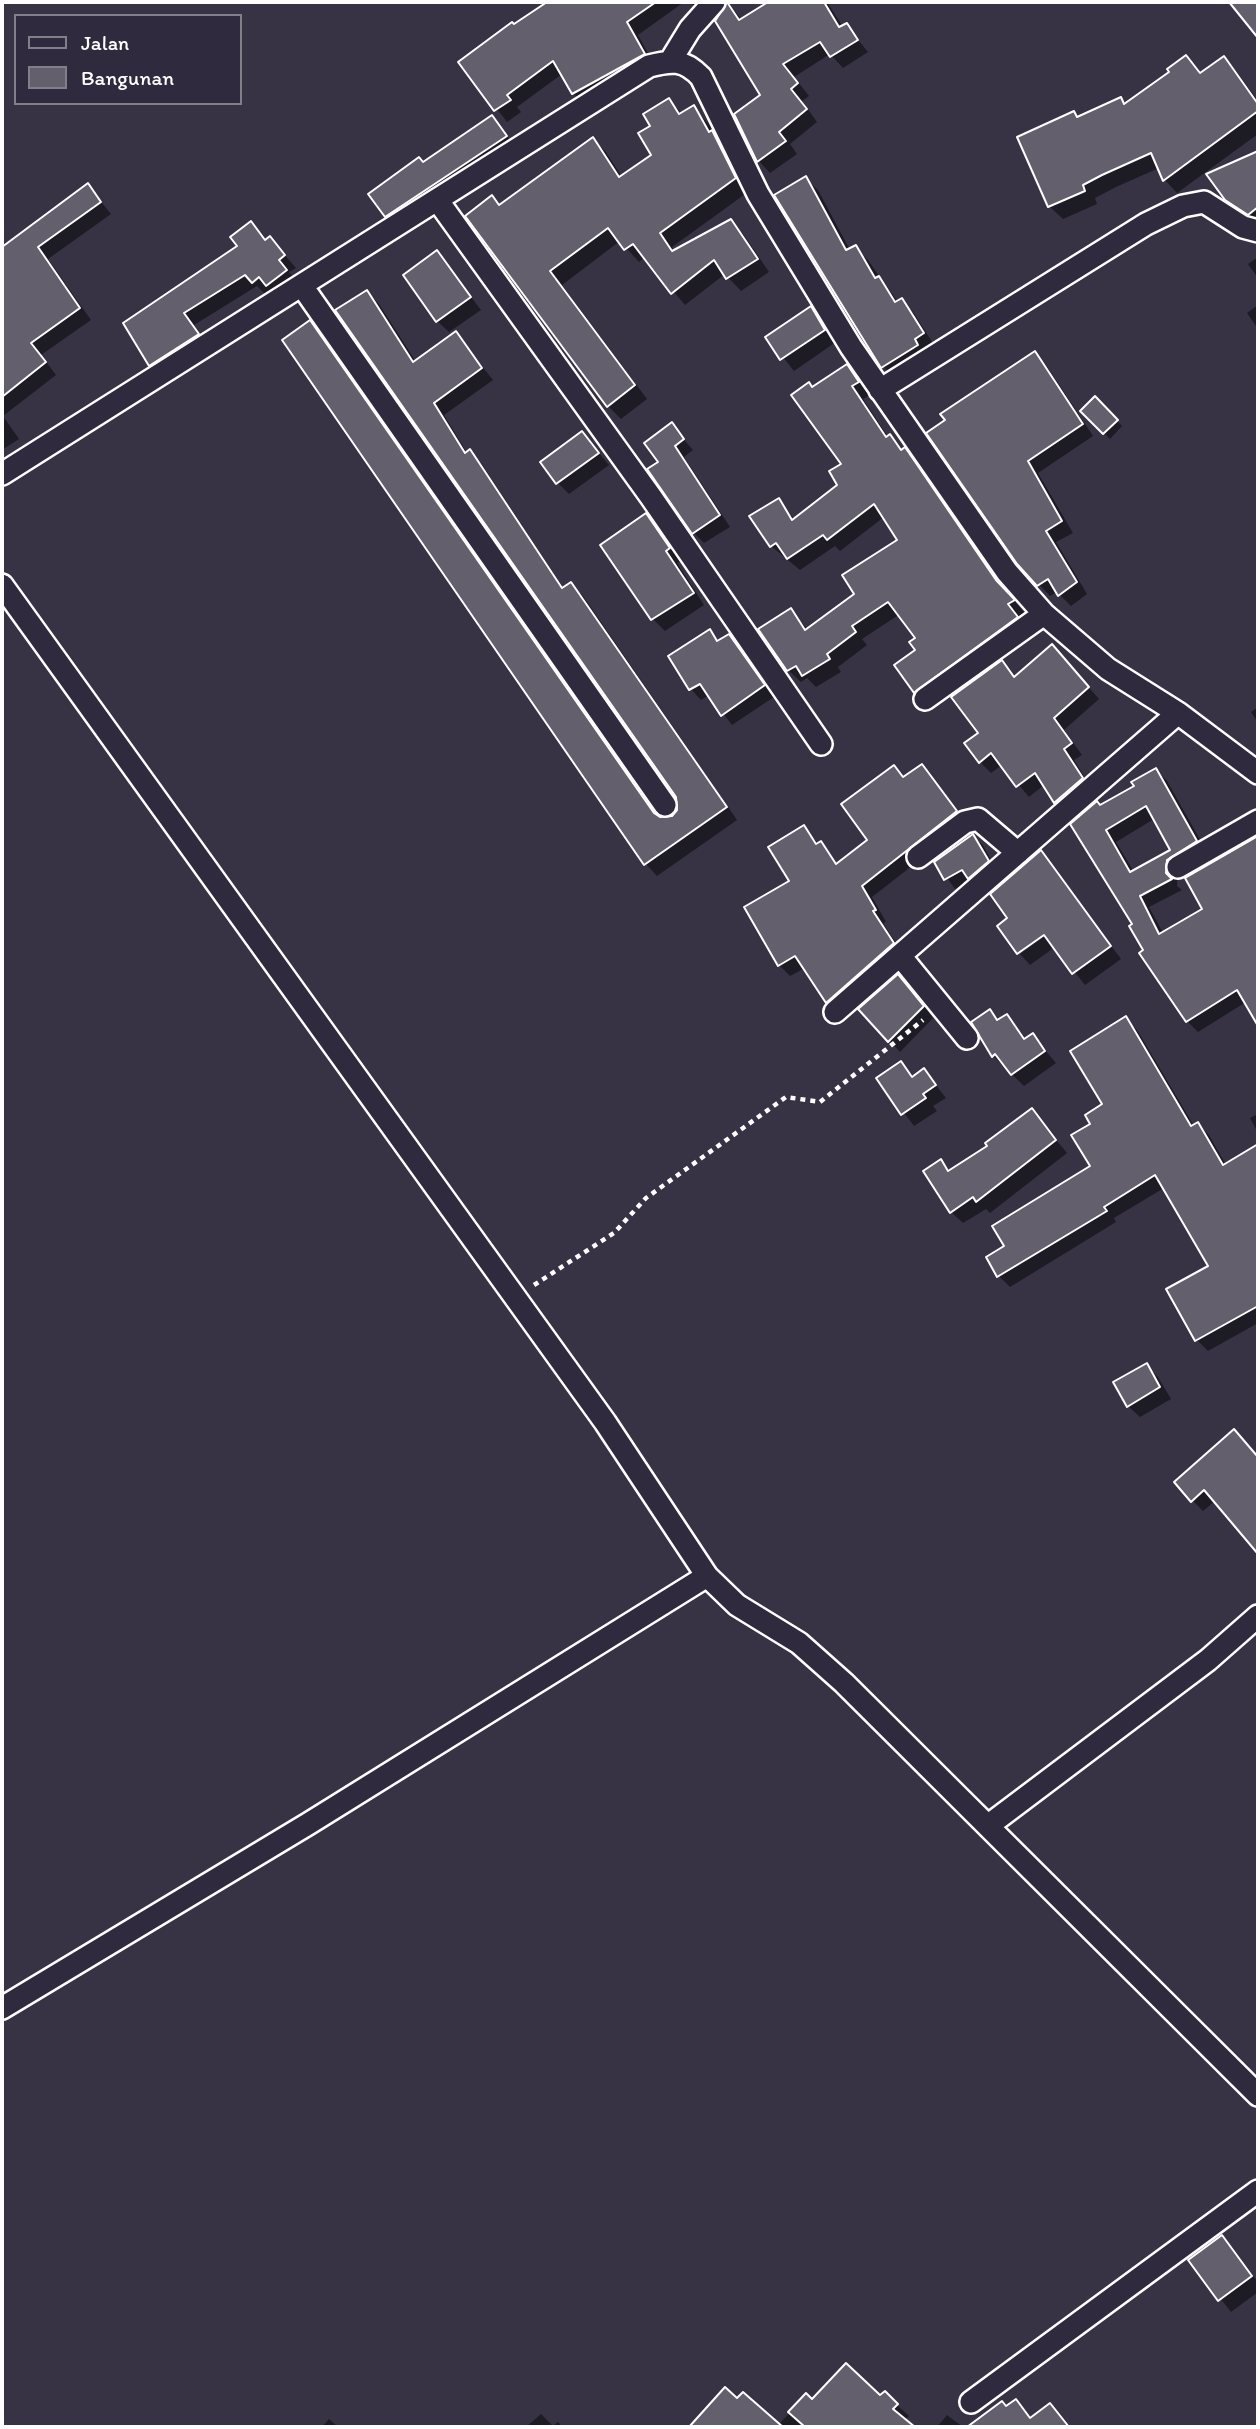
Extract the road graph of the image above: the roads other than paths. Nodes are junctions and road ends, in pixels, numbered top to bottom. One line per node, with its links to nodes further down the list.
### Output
1 (714, 2): 2 (street)
2 (671, 60): 3 (street); 6 (street)
3 (438, 201): 5 (street); 12 (street)
4 (1258, 231): 6 (street)
5 (302, 286): 7 (street); 14 (street)
6 (880, 390): 9 (street)
7 (2, 474)
8 (2, 585): 22 (street)
9 (1044, 614): 10 (street); 11 (street)
10 (925, 699)
11 (1178, 713): 13 (street); 16 (street)
12 (821, 744)
13 (1258, 773)
14 (665, 805)
15 (1258, 821): 18 (street)
16 (1018, 853): 17 (street); 19 (street)
17 (918, 857)
18 (1178, 867)
19 (901, 957): 20 (street); 21 (street)
20 (835, 1012)
21 (967, 1038)
22 (706, 1576): 24 (street); 25 (street)
23 (1258, 1616): 24 (street)
24 (989, 1825): 26 (street)
25 (2, 2008)
26 (1258, 2095)
27 (1258, 2191): 28 (street)
28 (971, 2402)

